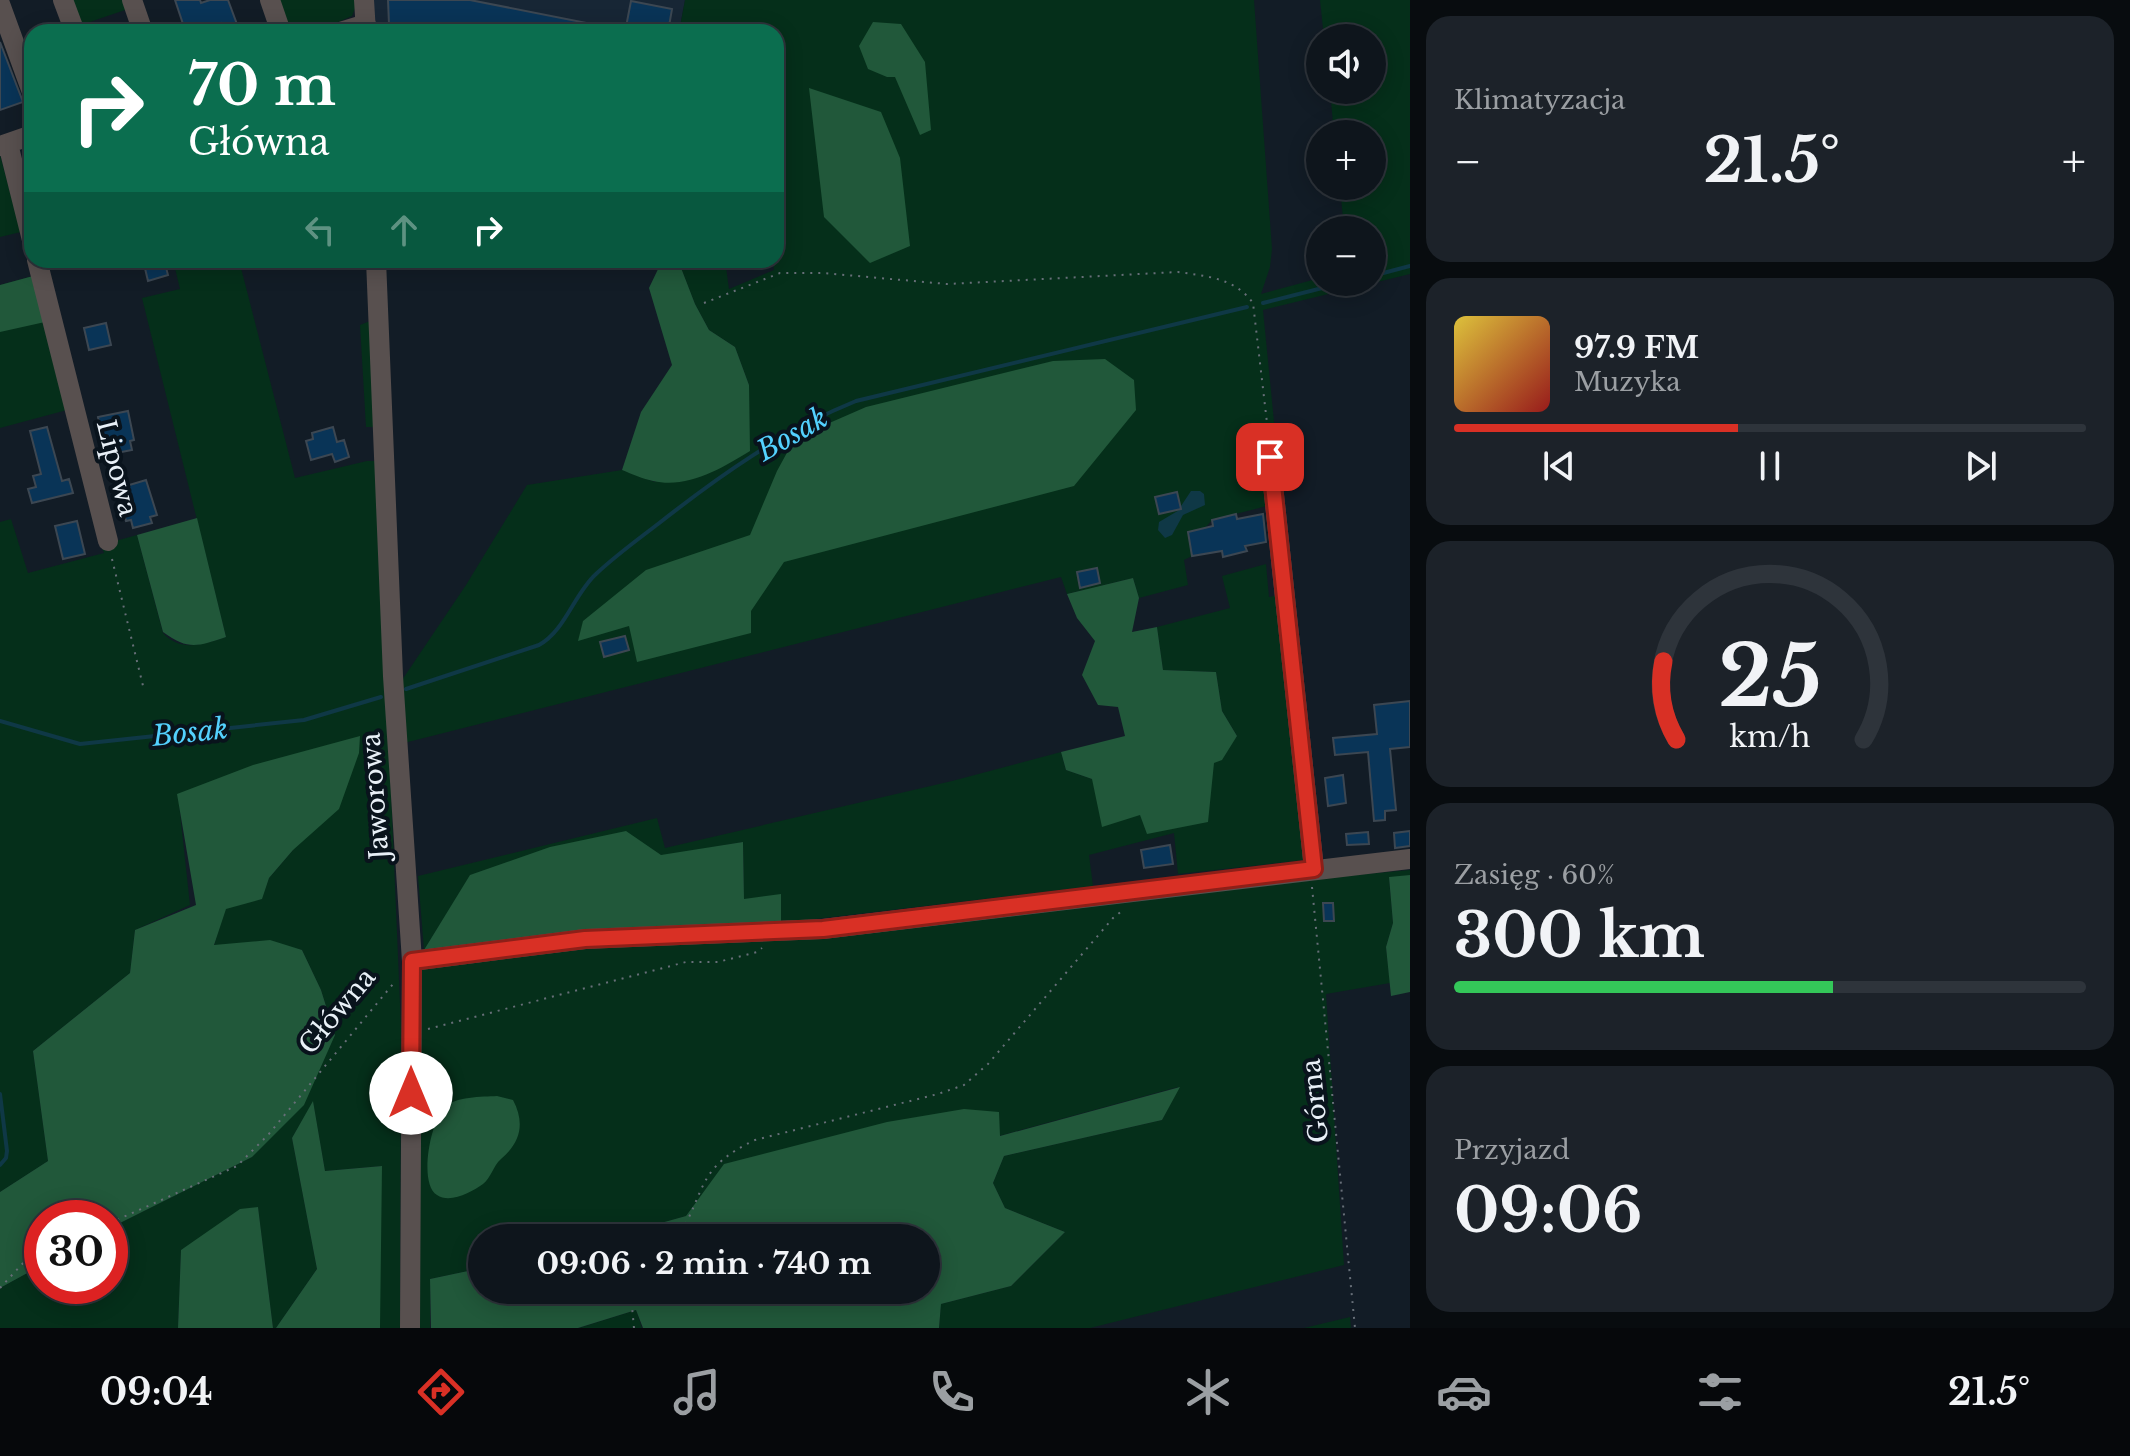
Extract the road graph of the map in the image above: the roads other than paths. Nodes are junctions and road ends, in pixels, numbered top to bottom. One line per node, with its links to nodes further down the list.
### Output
1 (63, 0): 6 (street)
2 (132, 0): 7 (street)
3 (270, 0): 8 (street)
4 (364, 0): 9 (street)
5 (0, 4): 10 (street)
6 (72, 24)
7 (140, 24)
8 (278, 24)
9 (366, 24)
10 (24, 70)
11 (24, 138): 12 (street)
12 (4, 145): 13 (street)
13 (24, 213)
14 (39, 268): 17 (street, Lipowa)
15 (376, 268): 20 (street, Jaworowa)
16 (1270, 457): 19 (street)
17 (108, 541)
18 (1410, 859): 19 (street, Główna)
19 (1312, 869): 20 (street, Główna)
20 (412, 961): 21 (street, Jaworowa)
21 (410, 1328)

